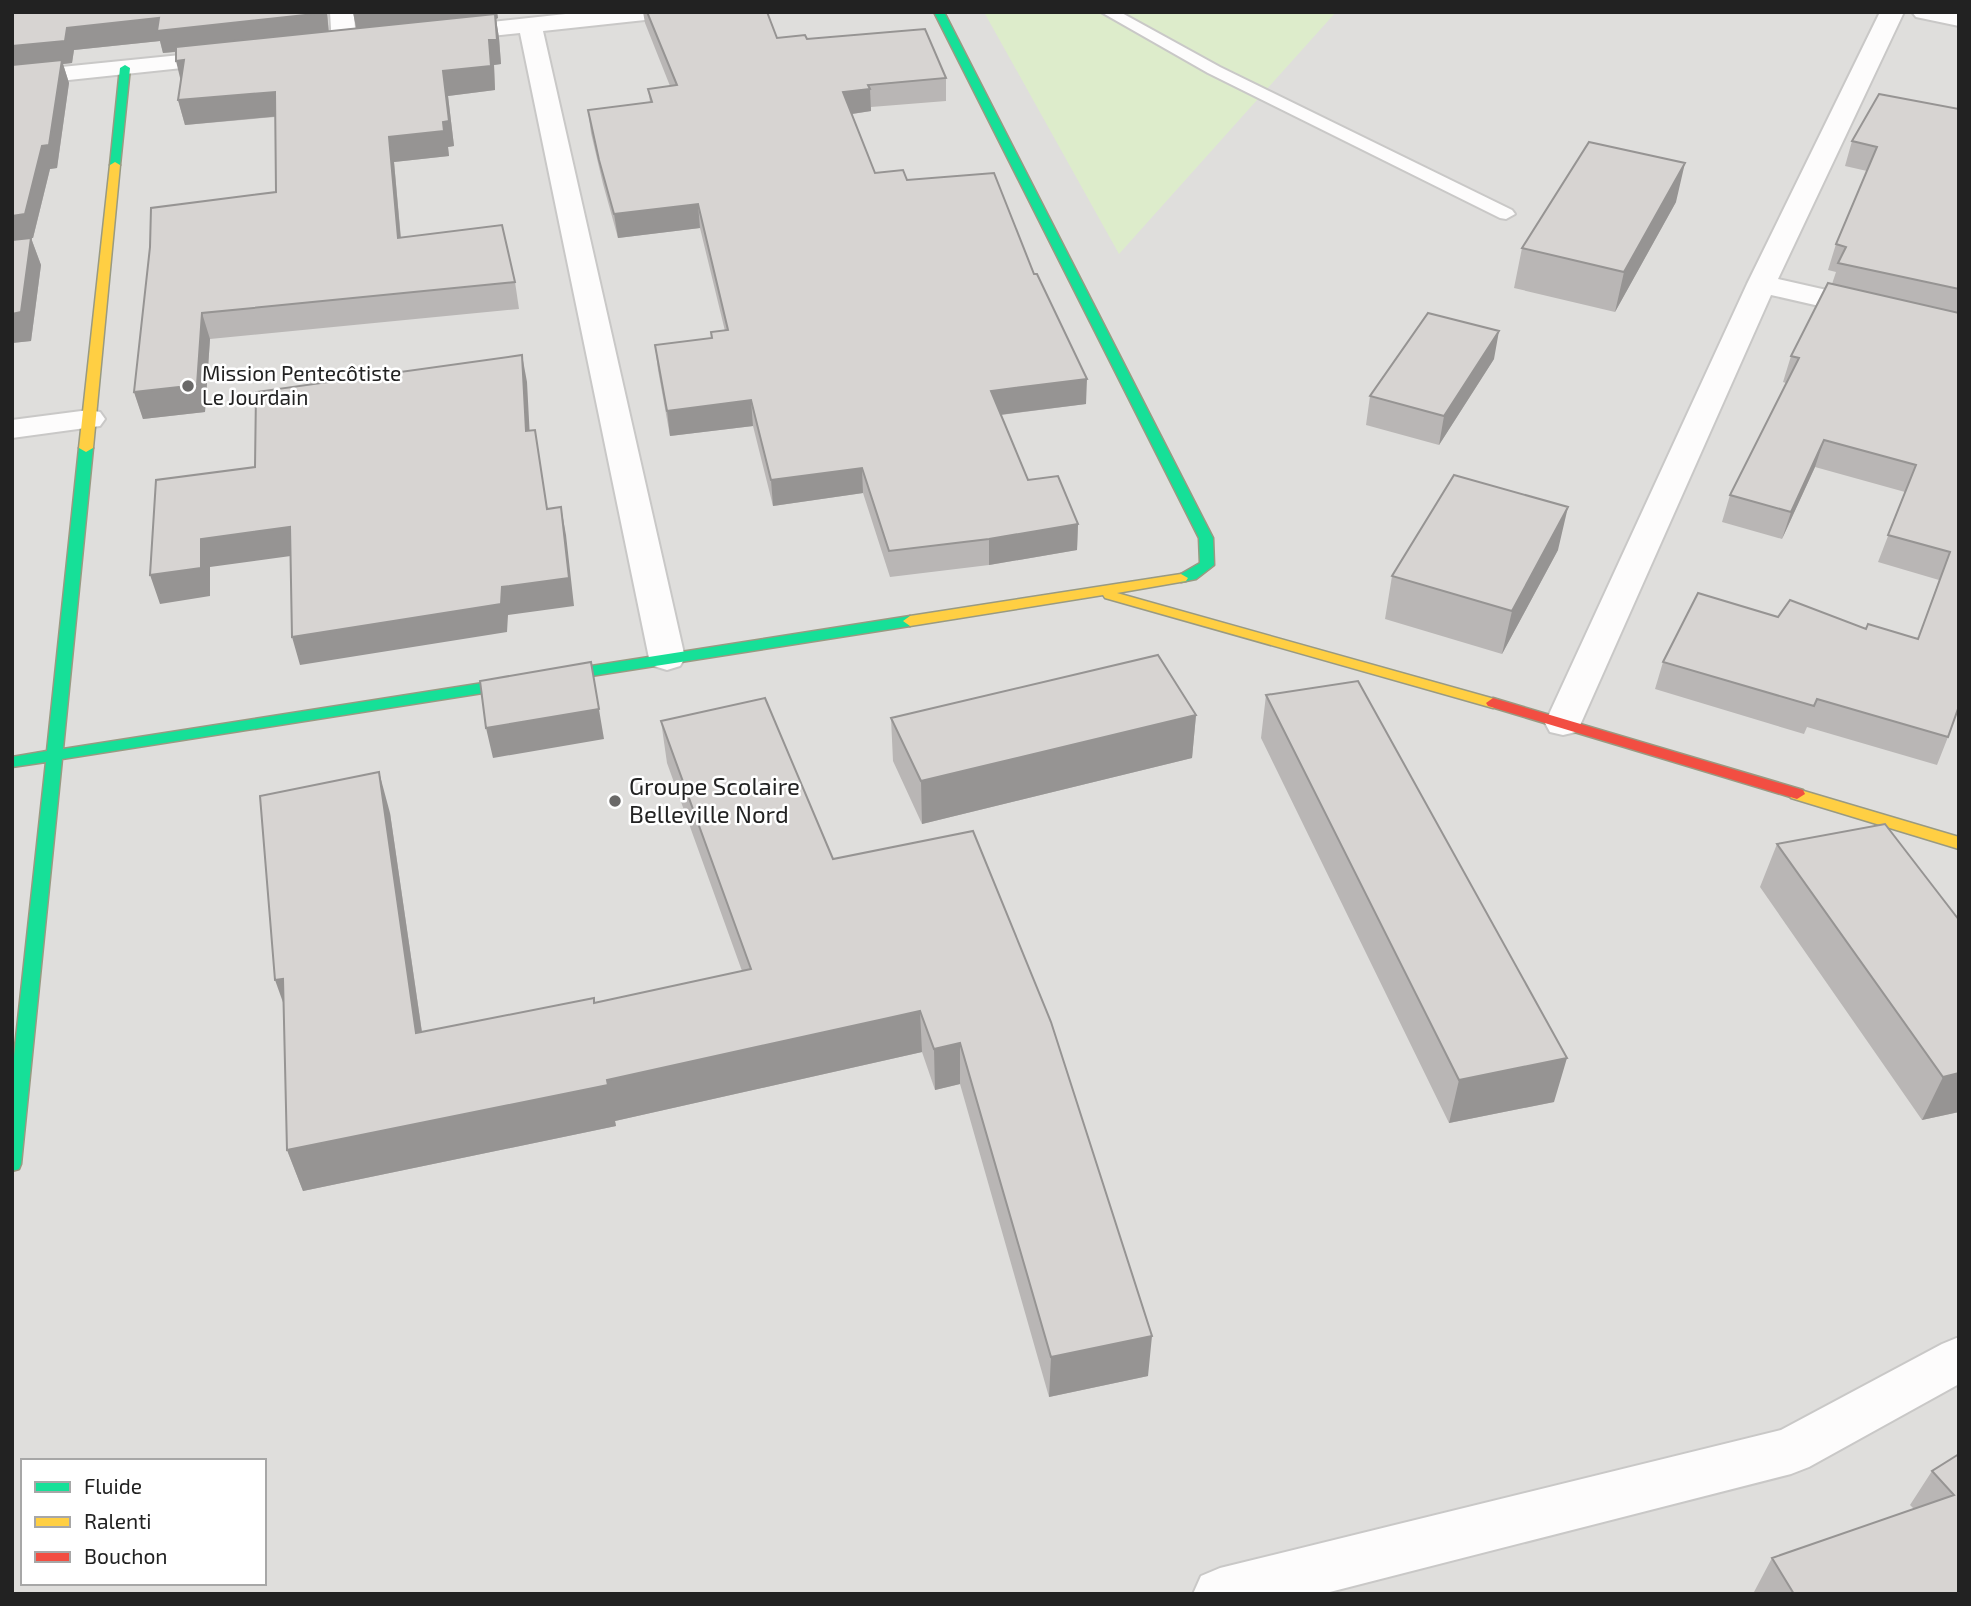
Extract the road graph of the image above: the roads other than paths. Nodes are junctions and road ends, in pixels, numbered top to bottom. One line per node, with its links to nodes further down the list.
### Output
1 (342, 12): 11 (street)
2 (654, 12): 8 (street)
3 (939, 12): 21 (street)
4 (1108, 12): 16 (lane)
5 (1892, 12): 17 (street)
6 (1924, 12): 7 (street)
7 (1959, 19)
8 (530, 25): 9 (street); 22 (street)
9 (424, 37)
10 (371, 42): 11 (street)
11 (344, 45): 12 (street)
12 (317, 48)
13 (248, 55): 14 (street)
14 (125, 68): 15 (street); 19 (street)
15 (12, 79)
16 (1506, 214)
17 (1761, 284): 18 (street); 23 (street)
18 (1959, 329)
19 (89, 419): 20 (street); 24 (street)
20 (12, 429)
21 (1101, 592): 22 (street); 23 (street)
22 (667, 658): 24 (street)
23 (1563, 723): 26 (street)
24 (56, 755): 25 (street); 27 (street)
25 (12, 762)
26 (1959, 843)
27 (12, 1164)
28 (1959, 1359): 29 (street)
29 (1220, 1594)

